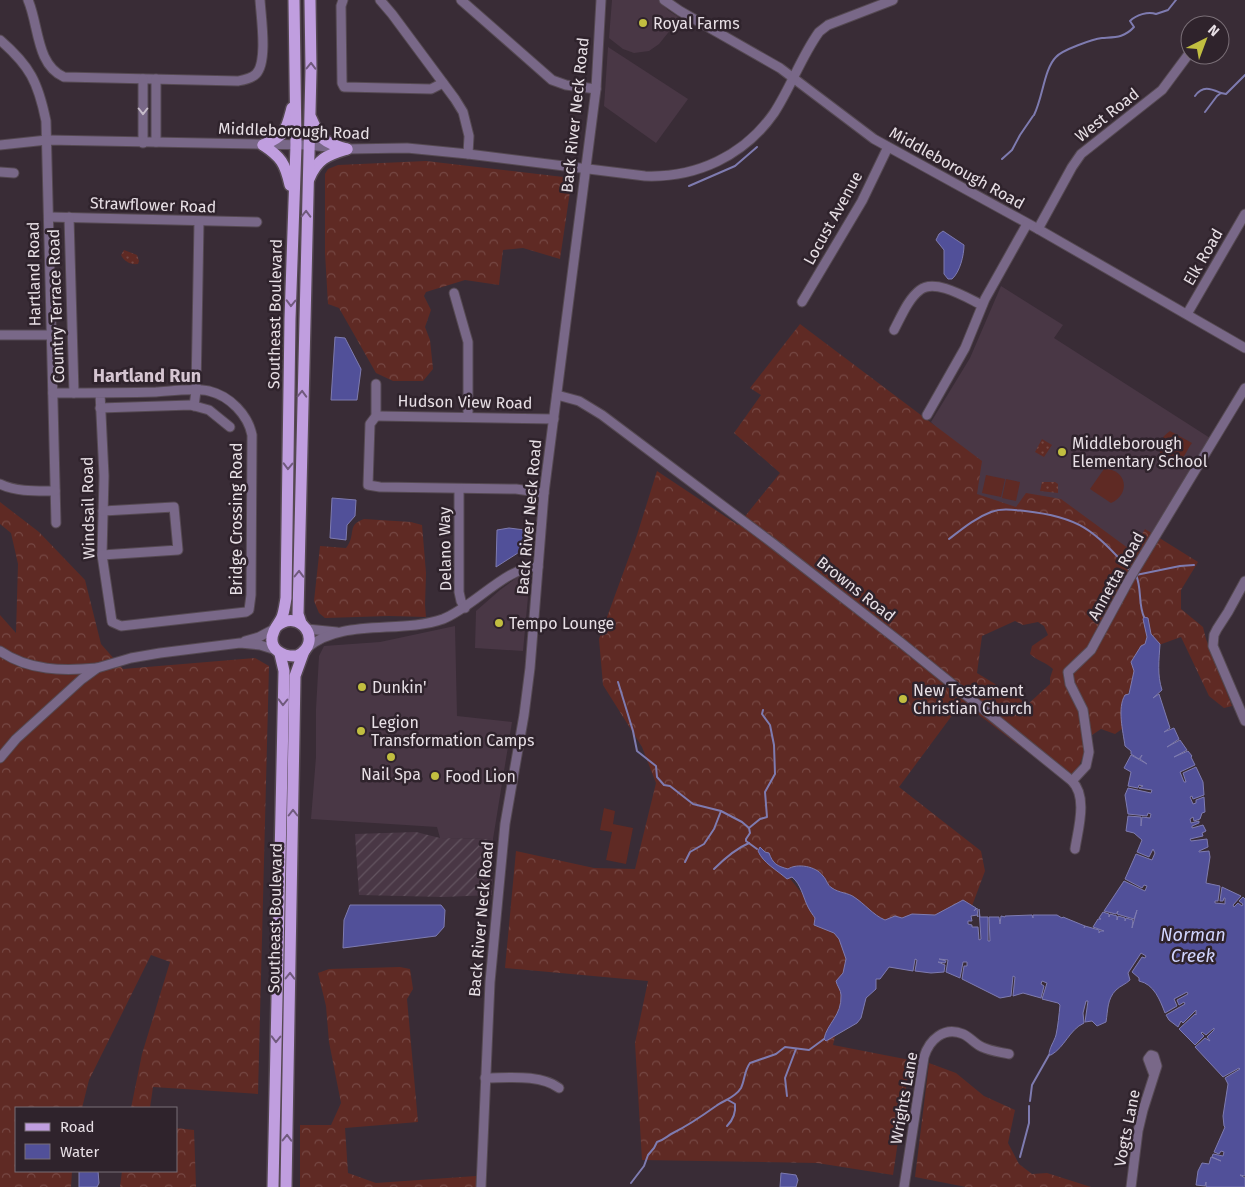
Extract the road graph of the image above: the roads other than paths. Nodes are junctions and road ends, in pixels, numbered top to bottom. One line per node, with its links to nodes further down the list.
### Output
1 (28, 0): 14 (street)
2 (260, 0): 15 (street)
3 (294, 0): 18 (main road, Southeast Boulevard)
4 (310, 0): 19 (main road, Southeast Boulevard, one-way to 4)
5 (343, 0): 16 (street)
6 (380, 0): 16 (street)
7 (461, 0): 17 (street)
8 (602, 0): 17 (street, Back River Neck Road)
9 (664, 0): 13 (street, Middleborough Road)
10 (893, 0): 13 (street, Middleborough Road)
11 (0, 40): 20 (street, Hartland Road)
12 (1181, 65): 41 (street, West Road)
13 (793, 77): 27 (street, Middleborough Road); 30 (street, Middleborough Road)
14 (143, 79): 15 (street); 22 (street, one-way to 22)
15 (156, 79): 21 (street)
16 (443, 83): 29 (street)
17 (596, 89): 30 (street, Back River Neck Road)
18 (296, 92): 23 (main road); 25 (main road, Southeast Boulevard)
19 (309, 115): 26 (main road, Southeast Boulevard); 28 (main road)
20 (47, 140): 22 (street, Middleborough Road); 24 (street, Middleborough Road); 36 (street, Hartland Road)
21 (156, 142): 22 (street, Middleborough Road); 23 (street, Middleborough Road)
22 (142, 143)
23 (263, 144): 25 (street, Middleborough Road); 34 (main road)
24 (0, 145)
25 (296, 145): 26 (street, Middleborough Road); 34 (main road, Southeast Boulevard)
26 (308, 145): 28 (street, Middleborough Road); 33 (main road, Southeast Boulevard)
27 (888, 147): 40 (street, Middleborough Road); 43 (street, Locust Avenue)
28 (347, 149): 29 (street, Middleborough Road); 33 (main road)
29 (468, 154): 30 (street, Middleborough Road)
30 (586, 168): 56 (street, Back River Neck Road)
31 (0, 172): 32 (street)
32 (14, 173)
33 (307, 185): 75 (main road, Southeast Boulevard, one-way to 33)
34 (294, 200): 76 (main road, Southeast Boulevard, one-way to 76)
35 (1245, 214): 45 (street, Elk Road)
36 (48, 217): 37 (street, Strawflower Road); 48 (street, Hartland Road)
37 (69, 218): 38 (street, Strawflower Road); 54 (street, Country Terrace Road)
38 (199, 221): 39 (street, Strawflower Road); 52 (street)
39 (256, 222)
40 (1027, 224): 41 (street, Middleborough Road); 44 (street)
41 (1038, 229): 45 (street, Middleborough Road)
42 (454, 293): 61 (street)
43 (802, 302)
44 (982, 305): 46 (street); 59 (street)
45 (1187, 314): 49 (street, Middleborough Road)
46 (894, 330)
47 (0, 334): 48 (street)
48 (50, 335): 53 (street, Hartland Road)
49 (1245, 348)
50 (376, 384): 60 (street, Hudson View Road)
51 (1245, 388): 85 (street, Annetta Road)
52 (196, 390): 55 (street, Bridge Crossing Road); 57 (street); 74 (street, Bridge Crossing Road)
53 (53, 392): 54 (street, Bridge Crossing Road); 66 (street, Hartland Road)
54 (74, 393): 55 (street, Bridge Crossing Road)
55 (100, 394): 58 (street, Windsail Road)
56 (556, 395): 62 (street, Back River Neck Road); 85 (street, Browns Road)
57 (194, 406): 58 (street); 63 (street)
58 (100, 408): 68 (street, Windsail Road)
59 (927, 415)
60 (376, 416): 61 (street, Hudson View Road); 65 (street, Hudson View Road)
61 (468, 416): 62 (street, Hudson View Road)
62 (554, 419): 67 (street, Back River Neck Road)
63 (230, 427)
64 (0, 484): 66 (street)
65 (459, 489): 67 (street, Hudson View Road); 73 (street, Delano Way)
66 (55, 492): 69 (street, Hartland Road)
67 (544, 492): 71 (street, Back River Neck Road)
68 (103, 511): 70 (street, Windsail Road); 70 (street)
69 (56, 523)
70 (102, 555): 74 (street, Windsail Road)
71 (538, 567): 73 (street); 89 (street, Back River Neck Road)
72 (1245, 581): 83 (street)
73 (465, 608): 77 (street)
74 (112, 622)
75 (304, 626): 76 (main road); 77 (street); 79 (main road)
76 (275, 628): 78 (street); 81 (main road)
77 (340, 632): 79 (street)
78 (240, 643): 81 (street); 82 (street)
79 (306, 650): 81 (main road); 92 (main road, Southeast Boulevard, one-way to 79)
80 (0, 651): 82 (street)
81 (278, 652): 91 (main road, Southeast Boulevard, one-way to 91)
82 (97, 668): 84 (street)
83 (1245, 721)
84 (0, 758)
85 (1072, 781): 86 (street)
86 (1075, 849)
87 (1009, 1054): 94 (street, Wrights Lane)
88 (1154, 1075): 95 (street, Vogts Lane)
89 (485, 1078): 90 (street); 93 (street, Back River Neck Road)
90 (559, 1088)
91 (273, 1187)
92 (286, 1187)
93 (481, 1187)
94 (904, 1187)
95 (1131, 1187)

